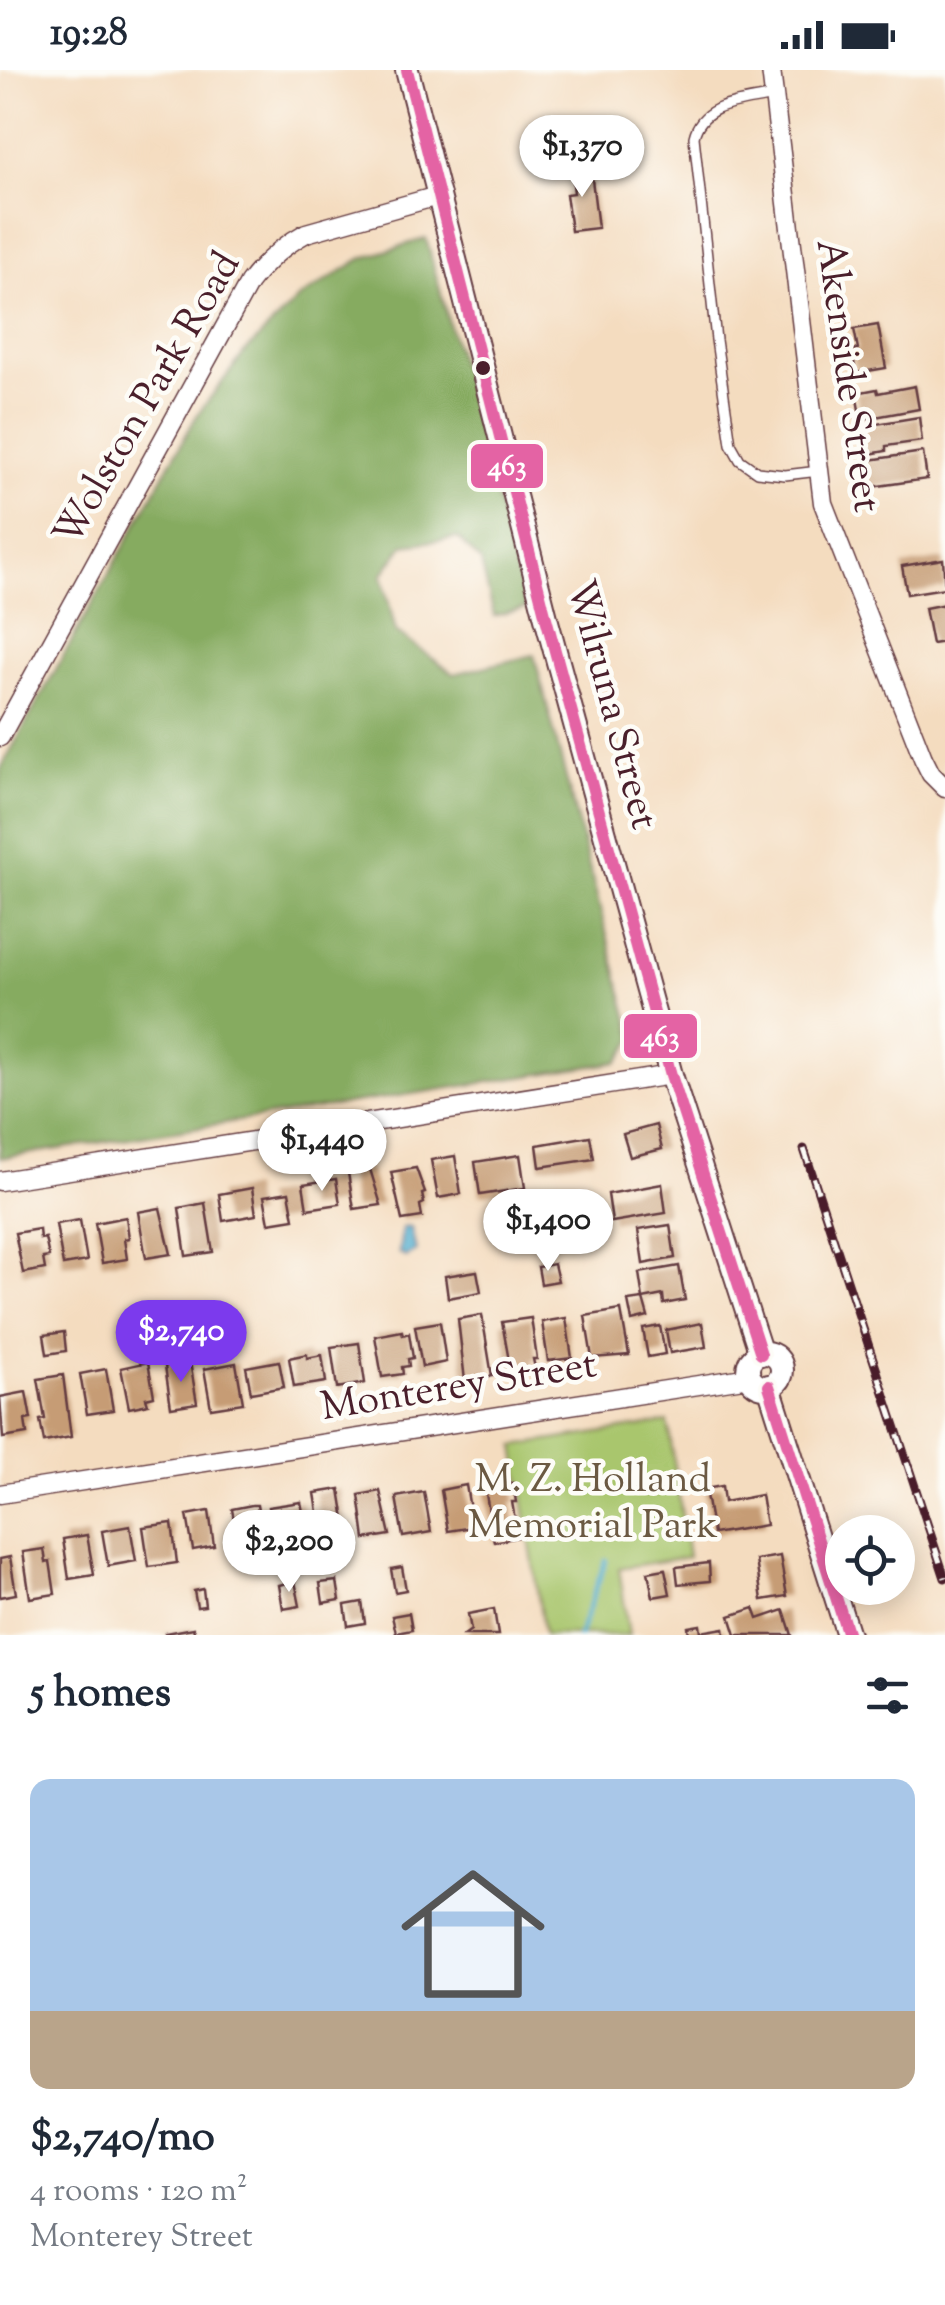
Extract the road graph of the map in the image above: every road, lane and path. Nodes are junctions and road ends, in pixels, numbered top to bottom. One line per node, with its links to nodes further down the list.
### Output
1 (408, 70): 4 (main road, Wilruna Street)
2 (771, 70): 3 (street, Akenside Street)
3 (774, 96): 5 (street, Akenside Street); 5 (lane)
4 (441, 195): 6 (street, Wolston Park Road); 8 (main road, Wilruna Street)
5 (819, 471): 7 (street, Akenside Street)
6 (0, 737)
7 (945, 788)
8 (672, 1075): 9 (street); 10 (main road, Wilruna Street)
9 (0, 1181)
10 (760, 1382): 11 (street, Monterey Street); 12 (main road, Wilruna Street)
11 (0, 1494)
12 (848, 1635)

